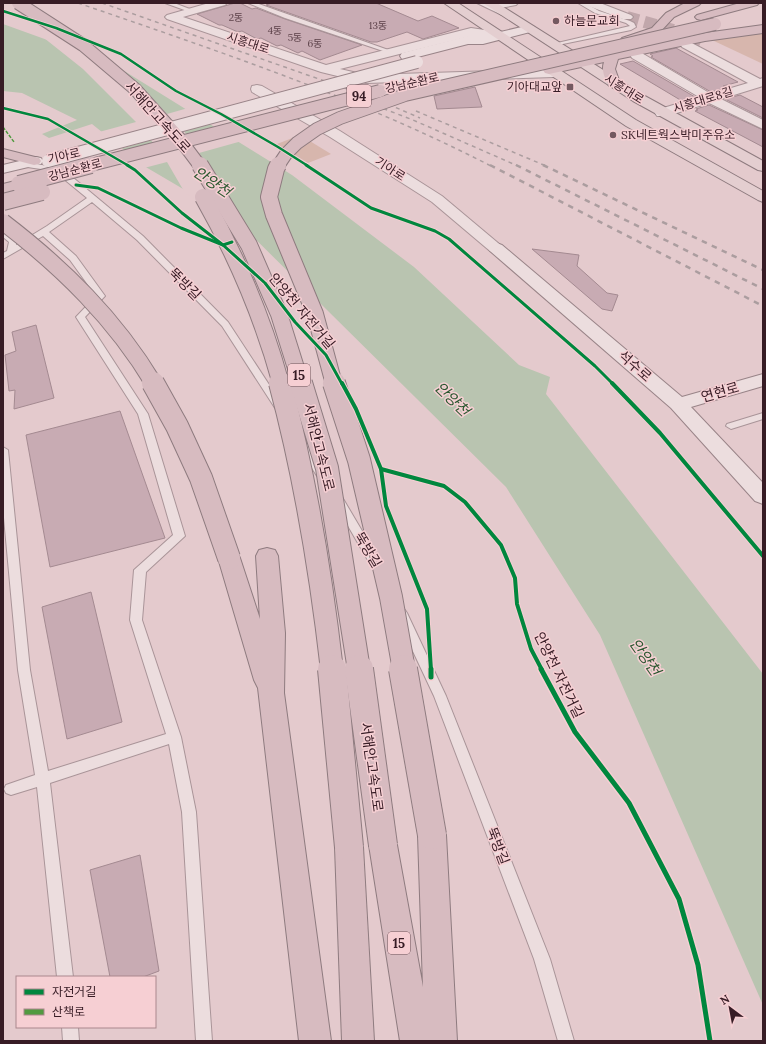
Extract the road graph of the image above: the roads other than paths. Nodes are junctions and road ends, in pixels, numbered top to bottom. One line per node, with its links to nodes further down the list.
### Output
1 (18, 3): 73 (highway, 서해안고속도로 / 15, bridge)
2 (168, 3): 15 (lane)
3 (221, 3): 13 (street)
4 (251, 3): 25 (lane)
5 (450, 3): 21 (main road, 시흥대로)
6 (480, 3): 17 (lane)
7 (512, 3): 14 (street)
8 (581, 3): 24 (lane)
9 (590, 3): 16 (street)
10 (695, 3): 26 (highway)
11 (753, 3): 46 (highway, 강남순환로 / 94, bridge)
12 (3, 4): 72 (highway, 서해안고속도로 / 15, bridge)
13 (207, 5): 15 (street)
14 (492, 5): 17 (main road, 시흥대로)
15 (192, 11): 31 (street, 시흥대로)
16 (627, 17)
17 (515, 20): 19 (main road, 시흥대로)
18 (735, 20): 37 (highway, bridge)
19 (530, 29): 21 (street, 기아로); 24 (main road, 시흥대로)
20 (763, 29): 28 (highway)
21 (499, 36): 25 (street, 시흥대로); 29 (main road, 시흥대로); 43 (street, 기아로, bridge)
22 (701, 42): 34 (street)
23 (686, 44): 27 (lane); 34 (street)
24 (554, 45): 26 (main road, 시흥대로)
25 (391, 52): 31 (street, 시흥대로)
26 (570, 54): 29 (highway); 30 (main road, 시흥대로)
27 (636, 55): 39 (street)
28 (614, 56): 30 (highway); 33 (highway)
29 (537, 61): 32 (main road, 시흥대로)
30 (583, 62): 32 (highway); 33 (main road, 시흥대로)
31 (325, 69): 32 (street, 시흥대로)
32 (552, 71): 47 (main road, 시흥대로)
33 (614, 83): 40 (main road, 시흥대로)
34 (762, 83): 35 (street, 시흥대로8길)
35 (744, 88): 38 (street, 시흥대로8길); 39 (street, 시흥대로8길)
36 (257, 89): 53 (street, 기아로)
37 (405, 95): 49 (highway, 강남순환로 / 94, bridge); 74 (highway, bridge)
38 (763, 97)
39 (710, 98): 40 (street, 시흥대로8길); 41 (street)
40 (662, 113): 44 (main road, 시흥대로)
41 (763, 125)
42 (3, 153): 43 (highway)
43 (37, 160): 45 (street, 기아로); 48 (lane, 뚝방길)
44 (762, 166)
45 (3, 170)
46 (3, 189)
47 (763, 197)
48 (92, 198): 51 (lane); 75 (lane, 뚝방길)
49 (3, 202)
50 (3, 222): 63 (highway, bridge)
51 (44, 232): 54 (lane); 64 (lane)
52 (3, 233): 54 (lane)
53 (496, 248): 57 (street, 석수로)
54 (11, 252): 55 (lane)
55 (3, 257)
56 (763, 380): 57 (street, 연현로)
57 (678, 404): 61 (street, 석수로)
58 (763, 416): 59 (lane)
59 (731, 426)
60 (3, 450): 65 (lane)
61 (763, 496)
62 (267, 556): 63 (highway)
63 (271, 693): 71 (highway)
64 (174, 737): 65 (lane); 70 (lane)
65 (43, 779): 66 (lane); 67 (lane)
66 (11, 789)
67 (65, 976)
68 (70, 1028): 69 (lane)
69 (71, 1041)
70 (204, 1041)
71 (315, 1041)
72 (358, 1041)
73 (416, 1041)
74 (441, 1041)
75 (566, 1041)

